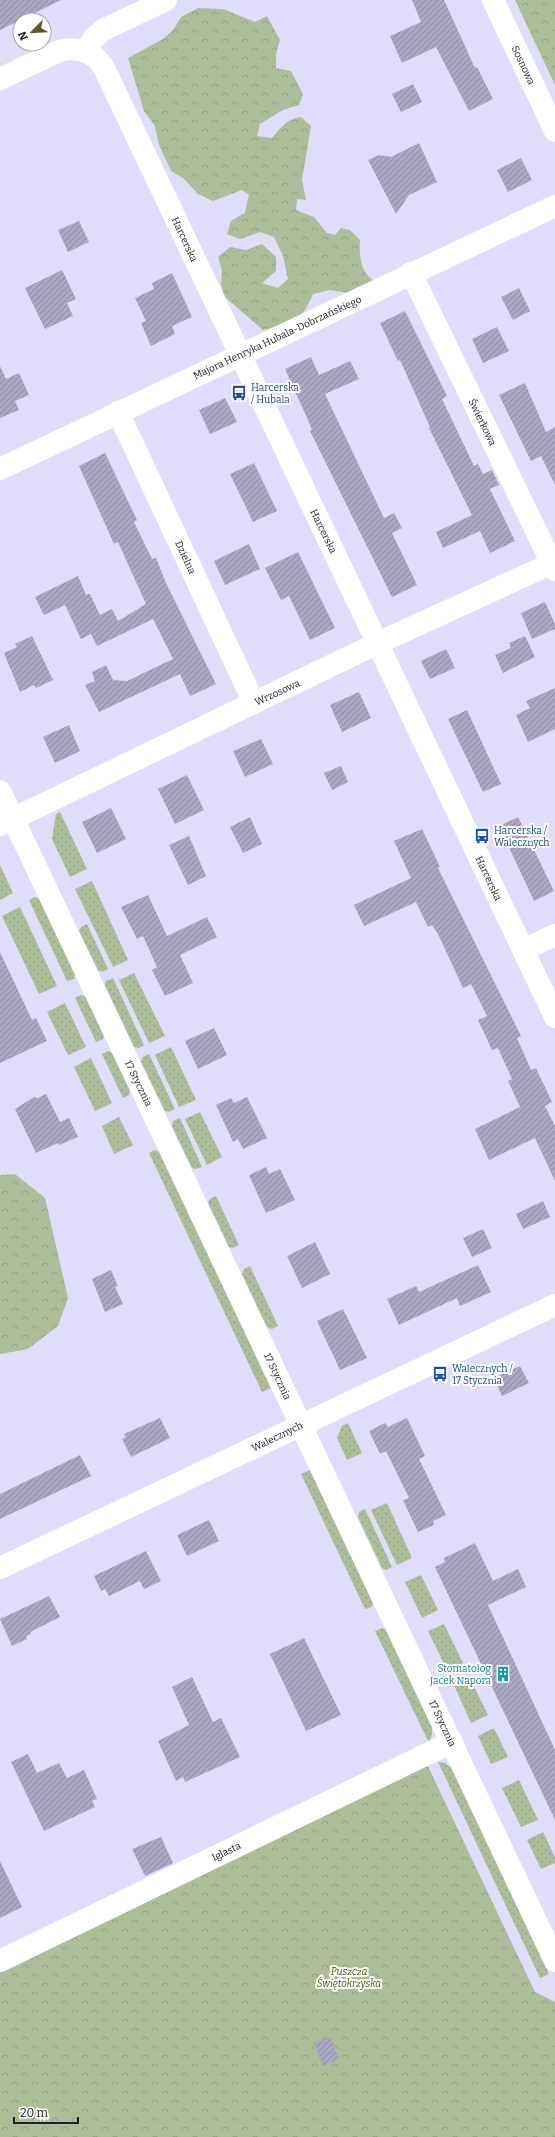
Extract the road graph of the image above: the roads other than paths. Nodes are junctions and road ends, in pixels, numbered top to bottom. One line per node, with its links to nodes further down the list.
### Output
1 (166, 0): 3 (street)
2 (493, 0): 5 (street, Sosnowa)
3 (86, 52): 4 (street); 8 (street, Harcerska)
4 (0, 79)
5 (555, 131)
6 (555, 206): 7 (street, Majora Henryka Hubala-Dobrzańskiego)
7 (412, 273): 8 (street, Majora Henryka Hubala-Dobrzańskiego); 11 (street, Świerkowa)
8 (240, 355): 9 (street, Majora Henryka Hubala-Dobrzańskiego); 12 (street, Harcerska)
9 (118, 412): 10 (street, Majora Henryka Hubala-Dobrzańskiego); 13 (street, Dzielna)
10 (0, 469)
11 (554, 565): 12 (street, Wrzosowa)
12 (378, 643): 13 (street, Wrzosowa); 17 (street, Harcerska)
13 (254, 702): 15 (street, Wrzosowa)
14 (0, 791): 15 (street, 17 Stycznia)
15 (7, 822): 20 (street, 17 Stycznia)
16 (555, 936): 17 (street)
17 (524, 950): 18 (street, Harcerska)
18 (555, 1016)
19 (555, 1305): 20 (street, Walecznych)
20 (301, 1424): 21 (street, Walecznych); 22 (street, 17 Stycznia)
21 (0, 1568)
22 (452, 1742): 23 (street, Iglasta); 24 (street, 17 Stycznia)
23 (0, 1961)
24 (555, 1961)

